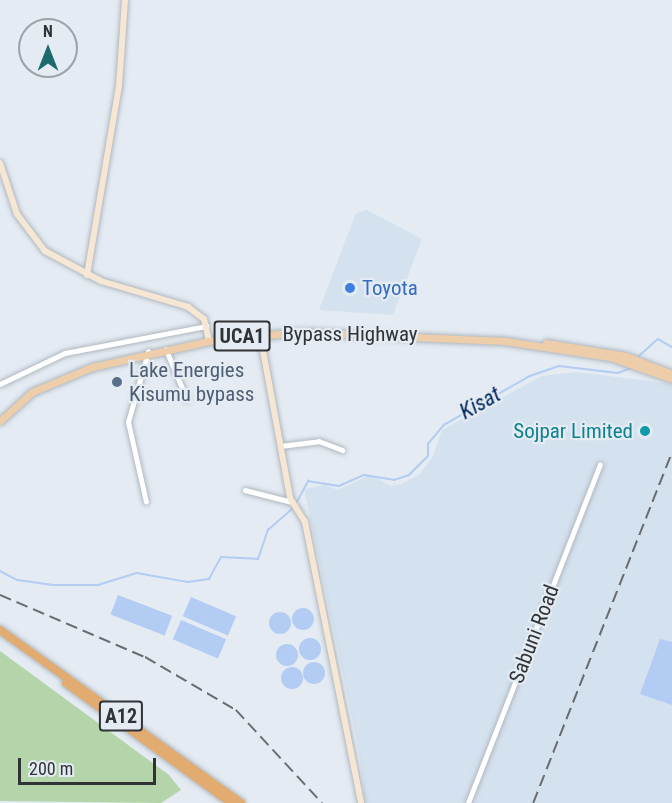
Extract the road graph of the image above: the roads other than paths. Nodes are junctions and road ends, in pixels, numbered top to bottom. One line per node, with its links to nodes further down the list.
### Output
1 (125, 0): 3 (street)
2 (0, 163): 3 (street)
3 (87, 275): 4 (street)
4 (206, 326): 6 (street); 12 (street)
5 (260, 334): 6 (main road, Bypass Highway / UCA1); 7 (main road, Bypass Highway / UCA1); 15 (street)
6 (209, 341): 8 (main road, Bypass Highway / UCA1)
7 (505, 341): 10 (main road, Bypass Highway / UCA1); 11 (main road, Bypass Highway / UCA1)
8 (166, 349): 9 (main road, Bypass Highway / UCA1); 13 (street)
9 (148, 352): 14 (main road, Bypass Highway / UCA1); 19 (street)
10 (672, 374)
11 (672, 379)
12 (0, 384)
13 (187, 399)
14 (0, 422)
15 (280, 446): 16 (street); 20 (street)
16 (342, 450)
17 (600, 465): 26 (street, Sabuni Road)
18 (244, 490): 20 (street)
19 (146, 502)
20 (292, 502): 25 (street)
21 (0, 630): 24 (highway, A12)
22 (0, 637): 23 (highway, A12)
23 (231, 803)
24 (242, 803)
25 (361, 803)
26 (468, 803)

